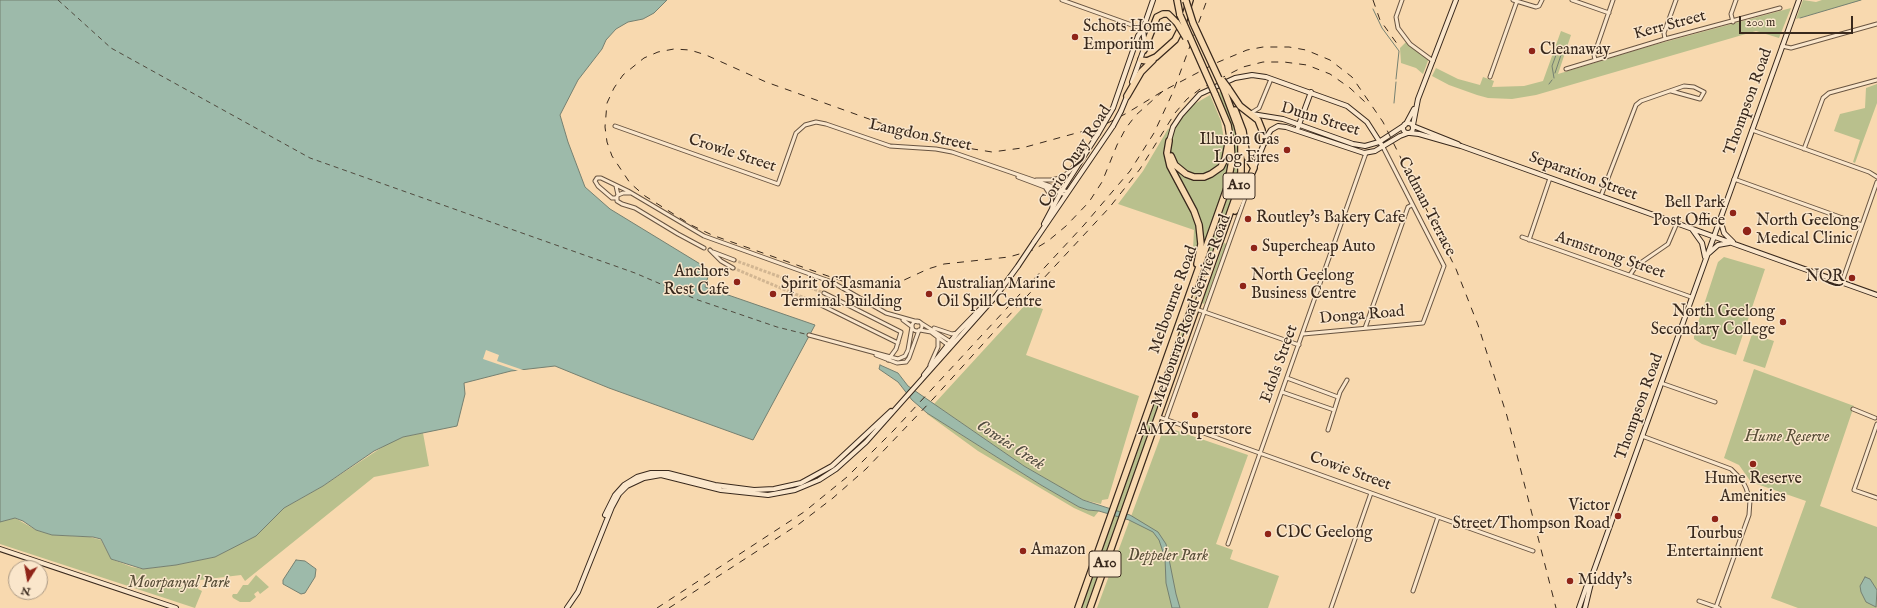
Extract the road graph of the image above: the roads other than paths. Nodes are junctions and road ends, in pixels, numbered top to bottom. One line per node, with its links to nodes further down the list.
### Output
1 (1062, 0): 19 (street)
2 (1153, 0): 19 (main road, Corio Quay Road)
3 (1177, 0): 23 (highway, Melbourne Road / A10, bridge)
4 (1187, 0): 25 (highway); 33 (highway, bridge)
5 (1402, 0): 28 (street)
6 (1456, 0): 28 (main road)
7 (1542, 0): 13 (street)
8 (1572, 0): 14 (street)
9 (1613, 0): 16 (street)
10 (1676, 0): 20 (street)
11 (1736, 0): 17 (street)
12 (1799, 0): 21 (main road, Thompson Road)
13 (1515, 1): 30 (street)
14 (1578, 1): 16 (street)
15 (1780, 8): 17 (street, Kerr Street)
16 (1608, 13): 27 (street)
17 (1733, 22): 20 (street, Kerr Street)
18 (1877, 24): 21 (street)
19 (1143, 30): 22 (main road, Corio Quay Road); 24 (main road, Corio Quay Road)
20 (1665, 39): 27 (street, Kerr Street)
21 (1782, 46): 47 (main road, Thompson Road)
22 (1144, 50): 23 (highway, bridge); 26 (main road, Corio Quay Road)
23 (1197, 55): 43 (highway, Melbourne Road / A10, bridge)
24 (1131, 57): 26 (main road); 54 (main road, Corio Quay Road, bridge)
25 (1156, 57): 26 (highway); 36 (highway)
26 (1141, 60): 36 (main road, Corio Quay Road)
27 (1596, 60): 29 (street, Kerr Street)
28 (1433, 62): 38 (main road)
29 (1566, 69)
30 (1490, 77)
31 (1270, 78): 35 (main road); 39 (street); 50 (main road)
32 (1877, 80): 56 (street)
33 (1226, 89): 37 (highway, Melbourne Road / A10); 39 (highway)
34 (1671, 91): 34 (street); 71 (street)
35 (1311, 92): 41 (main road); 49 (main road)
36 (1127, 96): 69 (main road, Corio Quay Road, bridge)
37 (1228, 99): 58 (highway); 77 (highway, Melbourne Road / A10)
38 (1418, 99): 42 (main road); 45 (main road)
39 (1251, 114): 41 (main road, Dunn Street); 51 (highway)
40 (809, 123): 44 (street, Crowle Street); 62 (street, Langdon Street)
41 (1299, 124): 46 (main road); 52 (main road, Dunn Street)
42 (1405, 124): 45 (main road, Separation Street); 48 (main road); 49 (main road)
43 (1228, 125): 50 (highway); 91 (highway, Melbourne Road / A10)
44 (614, 126)
45 (1413, 126): 48 (main road); 53 (main road, Separation Street)
46 (1297, 130): 51 (main road, Dunn Street); 57 (main road, Dunn Street)
47 (1752, 130): 56 (street); 61 (main road, Thompson Road)
48 (1409, 133): 53 (main road, Separation Street); 55 (main road)
49 (1381, 141): 52 (main road, Dunn Street); 55 (main road)
50 (1169, 142): 91 (highway)
51 (1263, 143): 58 (main road, Melbourne Road Service Road)
52 (1365, 146): 57 (main road, Edols Street)
53 (1461, 146): 60 (main road, Separation Street)
54 (1090, 147): 62 (street); 67 (main road, Corio Quay Road)
55 (1383, 147): 57 (main road, Dunn Street); 72 (street, Cadman Terrace)
56 (1804, 149): 59 (street)
57 (1366, 153): 107 (street, Edols Street)
58 (1254, 168): 77 (highway); 98 (street, Melbourne Road Service Road)
59 (1877, 176)
60 (1550, 178): 71 (main road, Separation Street); 81 (street)
61 (1734, 179): 74 (main road, Thompson Road); 76 (street)
62 (1030, 180): 66 (street, Langdon Street); 67 (street, Langdon Street)
63 (1877, 182): 65 (street)
64 (616, 186): 68 (street); 70 (street); 70 (street)
65 (1877, 186): 76 (street)
66 (1045, 187): 67 (street, Langdon Street); 73 (street)
67 (1062, 192): 69 (street, Langdon Street); 73 (main road, Corio Quay Road)
68 (633, 194): 70 (street); 99 (street)
69 (1067, 194): 82 (main road, Corio Quay Road)
70 (617, 196): 84 (street)
71 (1601, 196): 75 (main road, Separation Street)
72 (1412, 205): 101 (street, Cadman Terrace); 104 (street)
73 (1052, 207): 82 (main road, Corio Quay Road)
74 (1720, 218): 79 (main road, Thompson Road); 83 (main road)
75 (1677, 223): 78 (main road, Separation Street); 89 (street)
76 (1862, 225): 90 (street)
77 (1227, 226): 97 (highway, Melbourne Road / A10)
78 (1691, 228): 79 (main road, Separation Street); 85 (main road)
79 (1714, 236): 83 (main road, Separation Street); 85 (main road, Thompson Road)
80 (1522, 237): 81 (street, Armstrong Street)
81 (1529, 240): 89 (street, Armstrong Street)
82 (1034, 242): 88 (main road, Corio Quay Road, bridge)
83 (1734, 244): 85 (main road); 90 (main road, Separation Street)
84 (704, 248)
85 (1706, 257): 94 (main road, Thompson Road)
86 (734, 260): 87 (street)
87 (733, 268)
88 (1012, 275): 106 (main road, Corio Quay Road); 111 (main road, Corio Quay Road)
89 (1630, 275): 94 (street, Armstrong Street)
90 (1842, 282): 93 (main road, Separation Street)
91 (1193, 286): 96 (highway, Melbourne Road / A10)
92 (824, 293): 110 (street)
93 (1877, 295)
94 (1692, 297): 117 (main road, Thompson Road)
95 (819, 304): 110 (street)
96 (1186, 306): 97 (highway); 143 (highway, Melbourne Road / A10)
97 (1196, 309): 98 (street); 124 (highway, Melbourne Road / A10)
98 (1204, 312): 112 (street); 126 (street, Melbourne Road Service Road)
99 (896, 316): 100 (street); 103 (street)
100 (919, 322): 102 (street); 103 (street); 105 (street)
101 (1423, 322): 104 (street, Donga Road)
102 (928, 326): 106 (street); 111 (street)
103 (912, 327): 105 (street); 113 (street)
104 (1365, 328): 107 (street, Donga Road)
105 (920, 330): 109 (street); 113 (street)
106 (958, 332): 111 (main road, Corio Quay Road)
107 (1303, 334): 112 (street, Edols Street)
108 (810, 335): 113 (street)
109 (938, 337): 111 (street); 114 (street)
110 (898, 343): 113 (street)
111 (951, 344): 114 (main road, Corio Quay Road); 118 (main road, Corio Quay Road)
112 (1299, 345): 115 (street, Edols Street)
113 (889, 359)
114 (930, 365): 118 (main road, Corio Quay Road)
115 (1287, 378): 119 (street, Edols Street); 120 (street)
116 (1347, 380): 120 (street)
117 (1661, 383): 121 (street); 129 (main road, Thompson Road)
118 (916, 385): 142 (main road, Corio Quay Road)
119 (1282, 392): 123 (street); 130 (street, Edols Street)
120 (1338, 397): 123 (street)
121 (1715, 402)
122 (1853, 409): 125 (street)
123 (1334, 410): 128 (street)
124 (1159, 417): 126 (street, Cowie Street); 144 (highway, Melbourne Road / A10)
125 (1876, 417): 127 (street)
126 (1166, 419): 130 (street, Cowie Street)
127 (1877, 423): 132 (street)
128 (1328, 430)
129 (1642, 436): 137 (main road, Thompson Road); 140 (street)
130 (1261, 453): 131 (street, Cowie Street); 134 (street, Edols Street)
131 (1371, 493): 133 (street, Cowie Street); 145 (street)
132 (1877, 498)
133 (1438, 517): 136 (street, Cowie Street); 138 (street)
134 (1228, 544)
135 (0, 549): 141 (main road)
136 (1533, 551)
137 (1593, 573): 146 (main road, Thompson Road); 147 (main road, Thompson Road)
138 (1413, 590)
139 (1699, 601): 140 (street)
140 (1717, 607)
141 (176, 608)
142 (567, 608)
143 (1078, 608)
144 (1090, 608)
145 (1330, 608)
146 (1579, 608)
147 (1585, 608)

